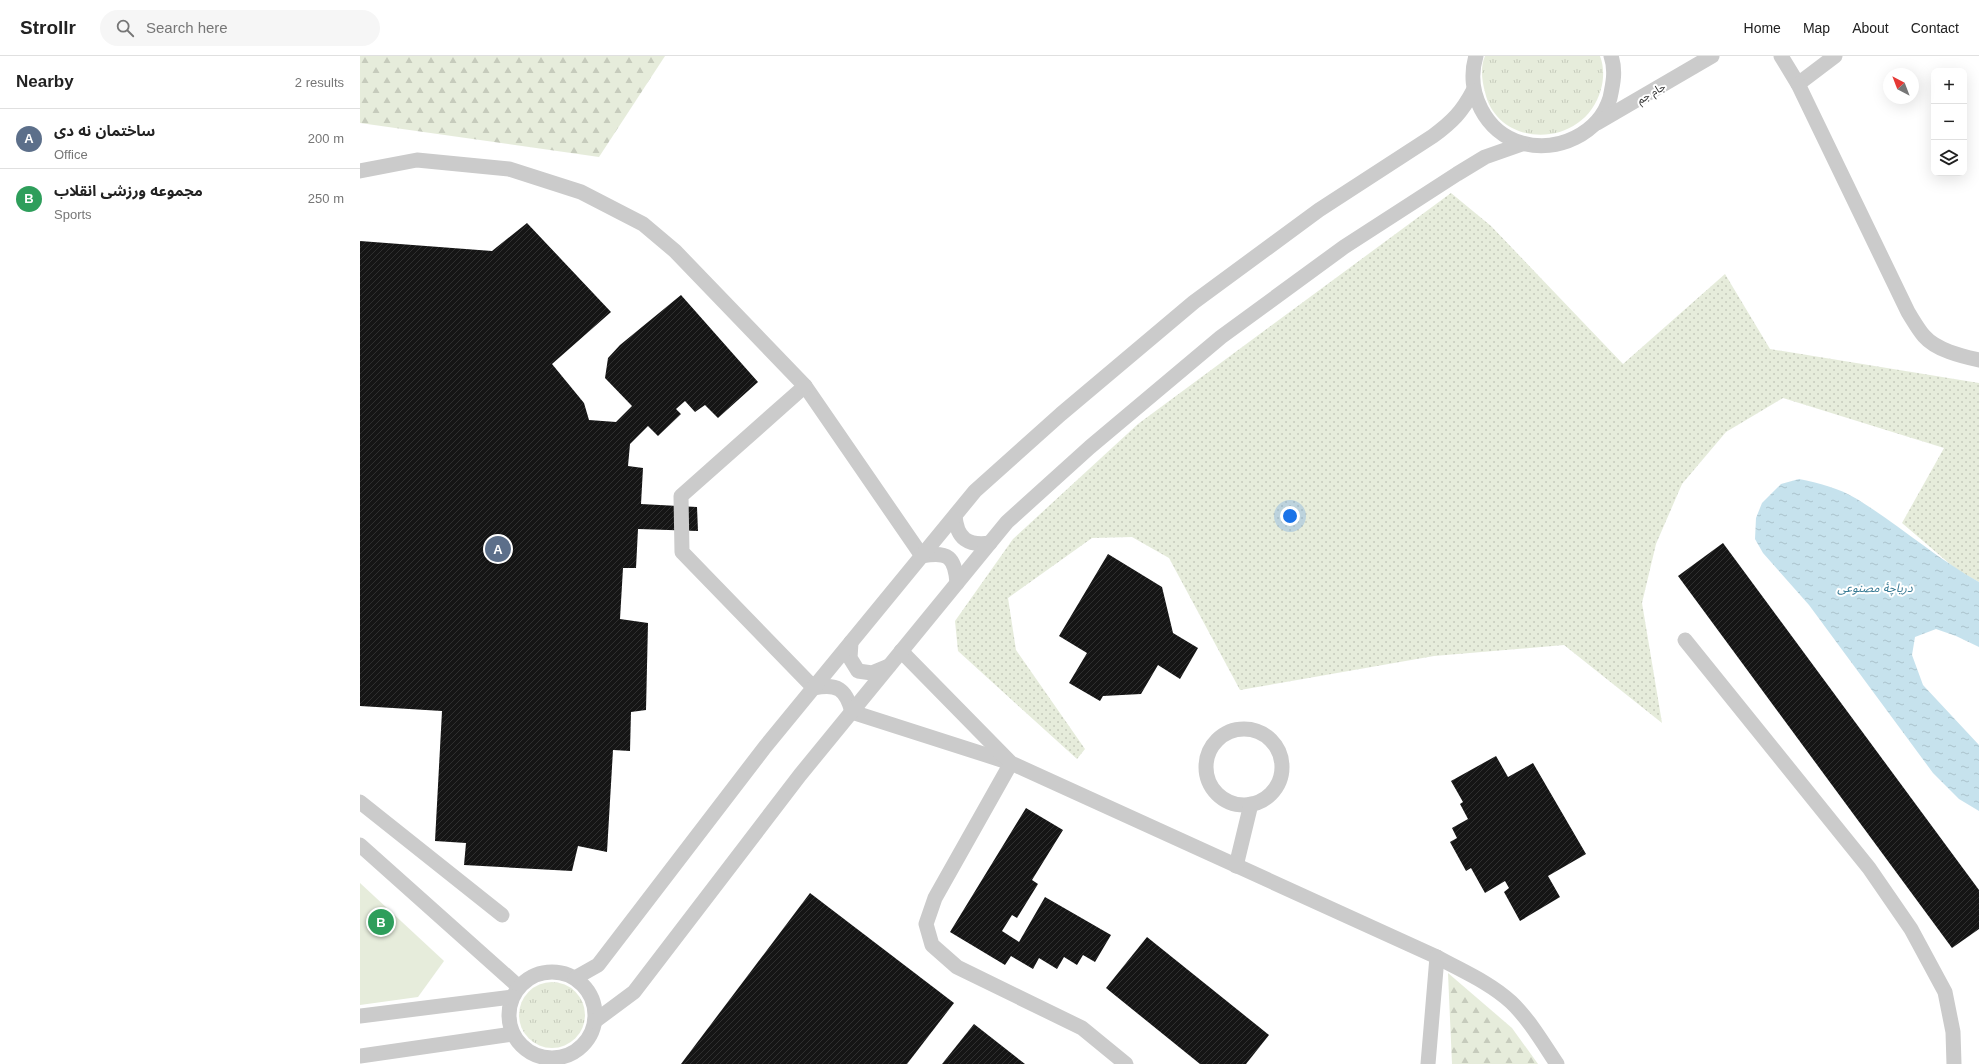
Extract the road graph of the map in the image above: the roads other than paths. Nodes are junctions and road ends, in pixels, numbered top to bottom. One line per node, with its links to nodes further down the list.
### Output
1 (1611, 56): 8 (lane)
2 (1712, 56): 8 (lane, جام جم)
3 (1781, 56): 6 (lane)
4 (1835, 56): 6 (lane)
5 (1472, 59): 7 (lane)
6 (1798, 84): 11 (lane)
7 (1473, 91): 9 (lane); 13 (lane)
8 (1589, 128): 9 (lane)
9 (1522, 144): 14 (lane)
10 (360, 171): 12 (lane)
11 (1979, 360)
12 (805, 386): 15 (lane); 21 (lane)
13 (955, 516): 14 (lane); 15 (lane)
14 (990, 543): 16 (lane)
15 (922, 556): 16 (lane); 18 (lane)
16 (957, 583): 19 (lane)
17 (1685, 640): 39 (lane)
18 (851, 642): 20 (lane); 21 (lane)
19 (901, 651): 20 (lane); 23 (lane)
20 (889, 666): 22 (lane)
21 (814, 688): 22 (lane); 30 (lane)
22 (852, 712): 23 (lane); 33 (lane)
23 (1011, 763): 27 (lane); 36 (lane)
24 (360, 802): 28 (lane)
25 (1251, 804): 25 (lane); 27 (lane)
26 (360, 845): 31 (lane)
27 (1236, 866): 29 (lane)
28 (502, 915)
29 (1436, 957): 37 (lane); 38 (lane)
30 (575, 978): 31 (lane); 33 (lane)
31 (515, 992): 32 (lane); 34 (lane)
32 (360, 1016)
33 (595, 1021): 34 (lane)
34 (513, 1034): 35 (lane)
35 (360, 1056)
36 (1126, 1064)
37 (1428, 1064)
38 (1557, 1064)
39 (1954, 1064)

